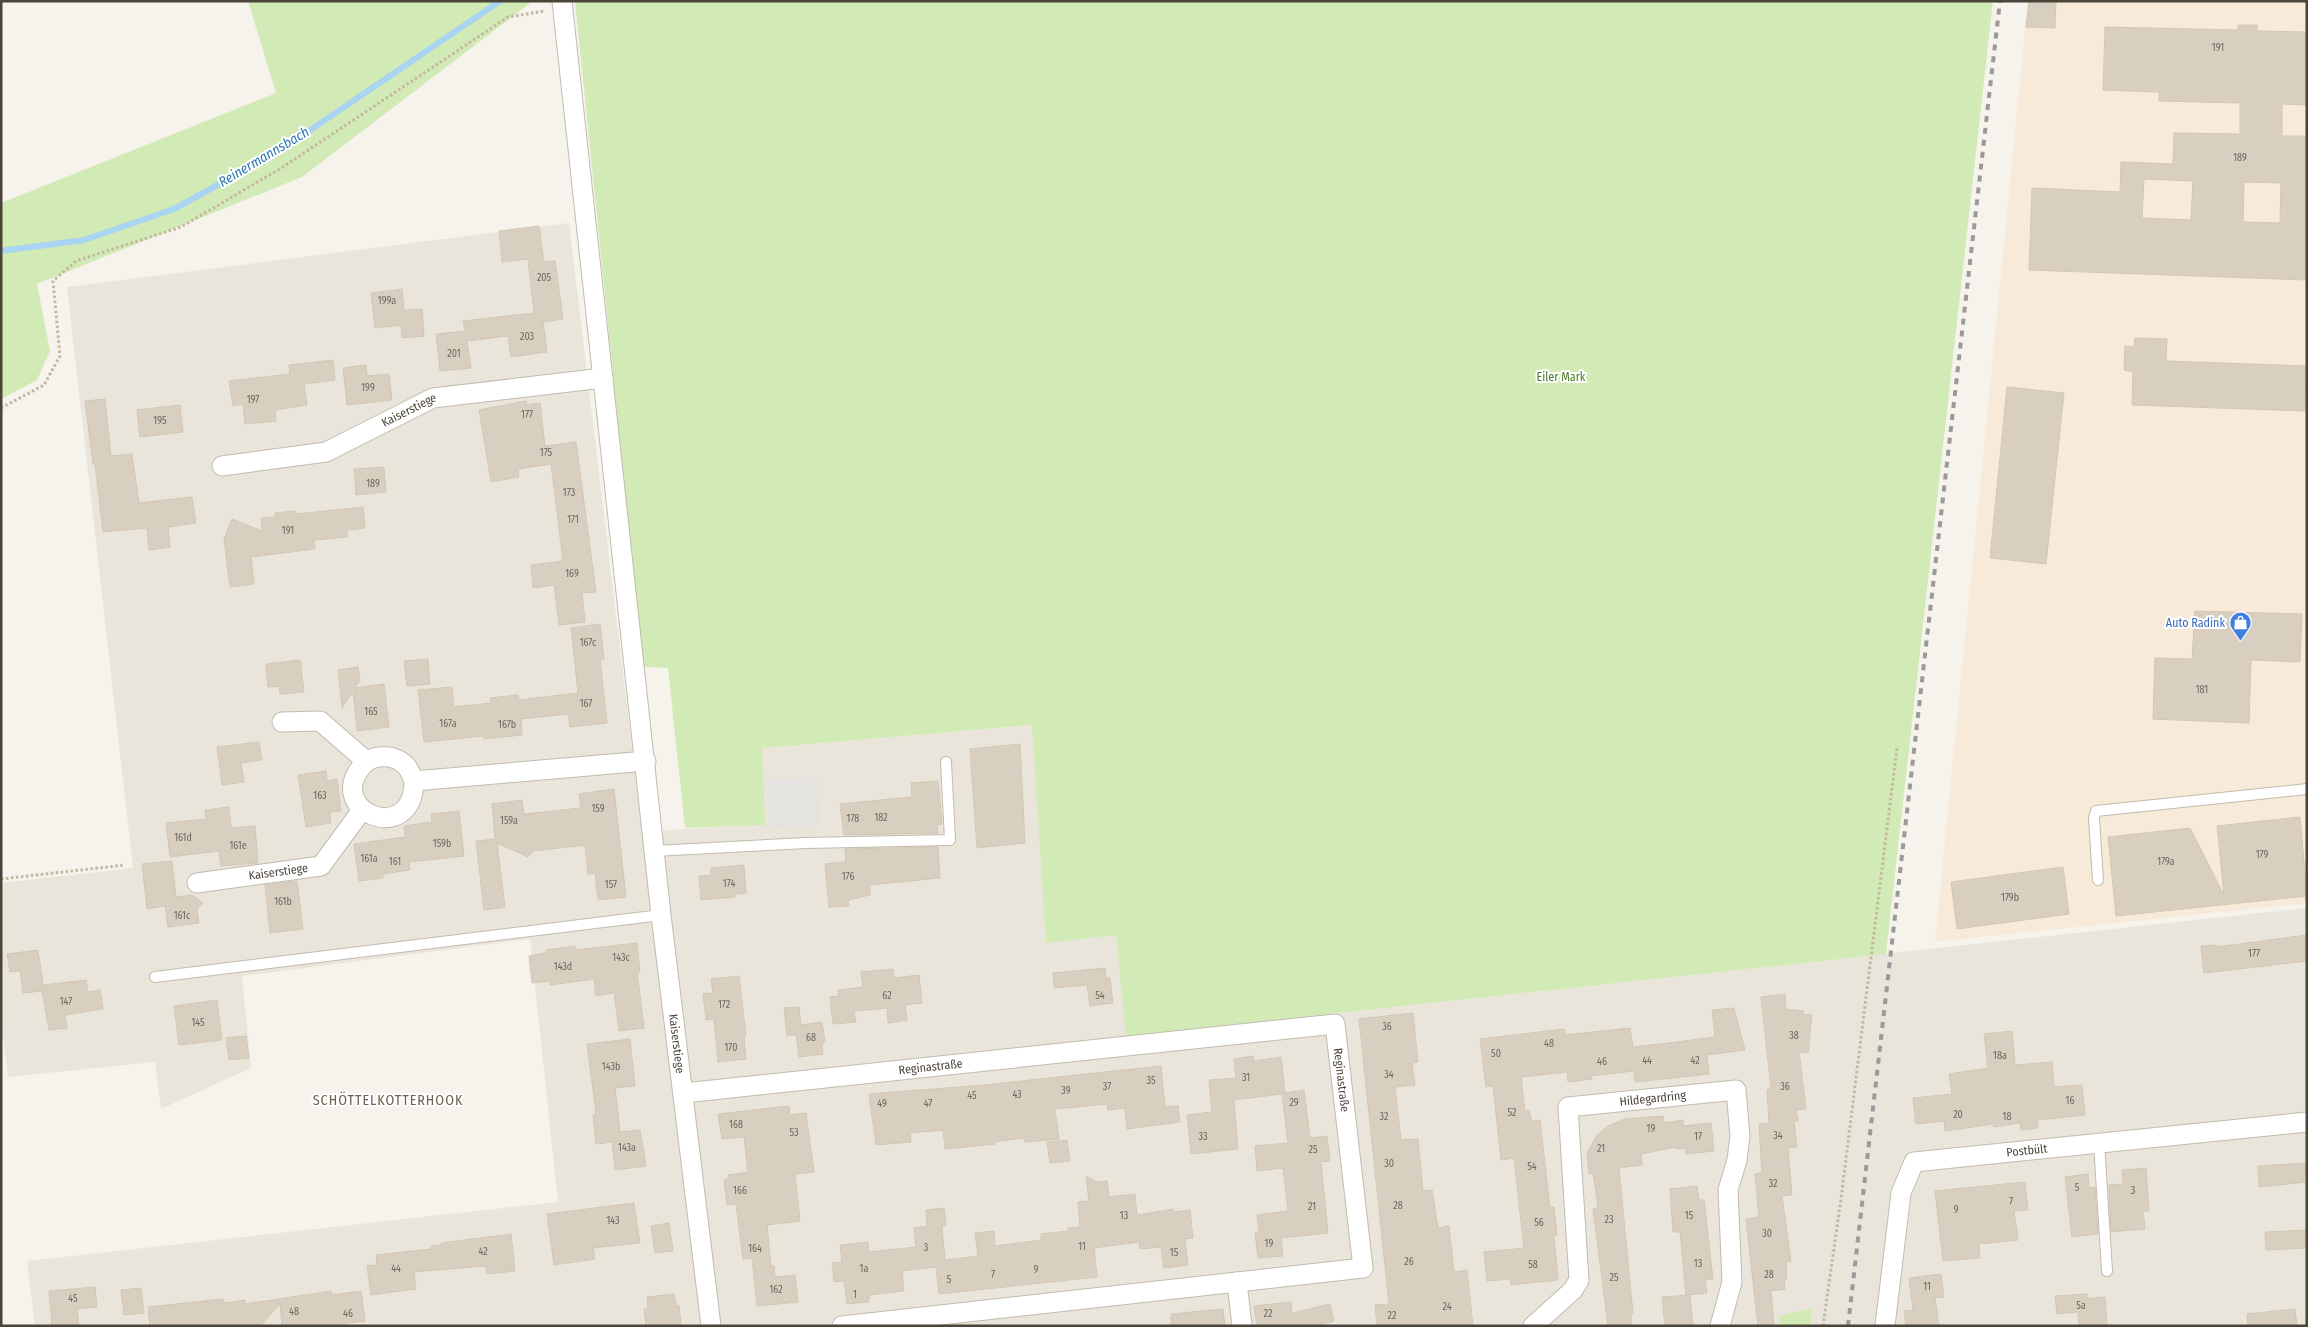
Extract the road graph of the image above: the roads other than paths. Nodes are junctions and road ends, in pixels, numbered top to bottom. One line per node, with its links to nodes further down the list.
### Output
1 (562, 5): 2 (street, Kaiserstiege)
2 (603, 378): 3 (street, Kaiserstiege); 6 (street, Kaiserstiege)
3 (222, 466)
4 (282, 722): 5 (street)
5 (366, 761): 8 (street); 10 (street)
6 (646, 761): 8 (street); 11 (street, Kaiserstiege)
7 (946, 762): 11 (lane)
8 (414, 781): 10 (street)
9 (2307, 789): 12 (lane)
10 (362, 810): 13 (street, Kaiserstiege)
11 (654, 851): 14 (street, Kaiserstiege)
12 (2098, 880)
13 (198, 882)
14 (661, 915): 15 (lane); 16 (street, Kaiserstiege)
15 (156, 977)
16 (684, 1093): 20 (street, Reginastraße); 21 (street, Kaiserstiege)
17 (2307, 1122): 18 (street, Postbült)
18 (2099, 1144): 19 (lane); 26 (street, Postbült)
19 (2107, 1271)
20 (1237, 1282): 22 (street, Reginastraße); 23 (street)
21 (711, 1326)
22 (842, 1326)
23 (1242, 1326)
24 (1533, 1326): 25 (street, Hildegardring)
25 (1720, 1326)
26 (1885, 1326)

